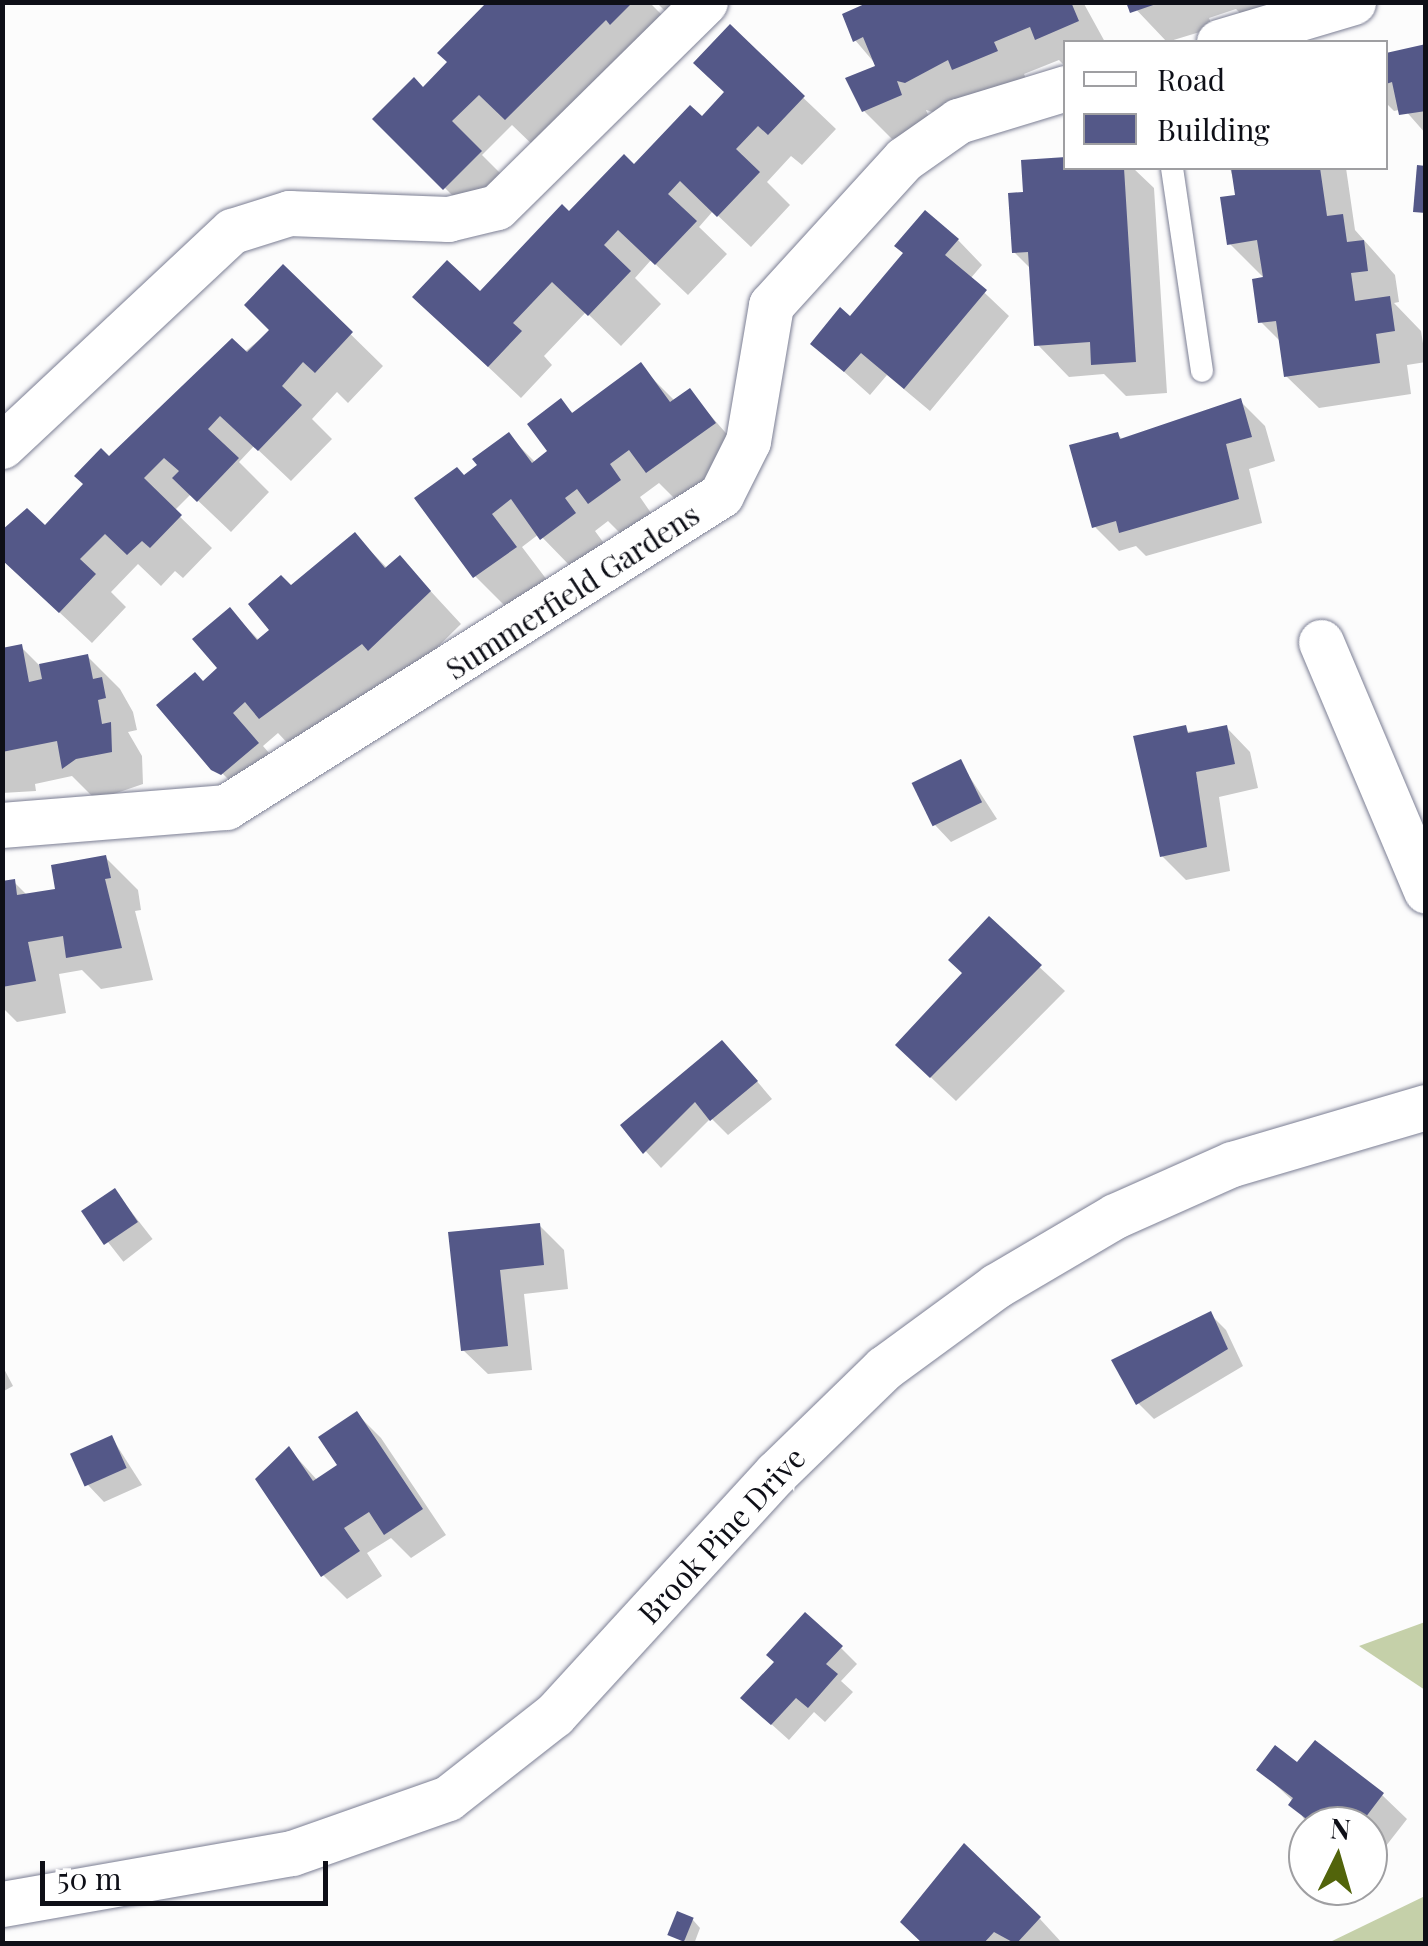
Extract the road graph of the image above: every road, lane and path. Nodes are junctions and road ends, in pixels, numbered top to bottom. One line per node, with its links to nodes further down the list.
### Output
1 (705, 2): 7 (street)
2 (1353, 2): 3 (street)
3 (1226, 40)
4 (1063, 89): 9 (street, Summerfield Gardens)
5 (1172, 170): 6 (lane)
6 (1202, 371)
7 (2, 446)
8 (1321, 642): 10 (street)
9 (2, 825)
10 (1426, 891)
11 (1426, 1107): 12 (street, Brook Pine Drive)
12 (2, 1904)

